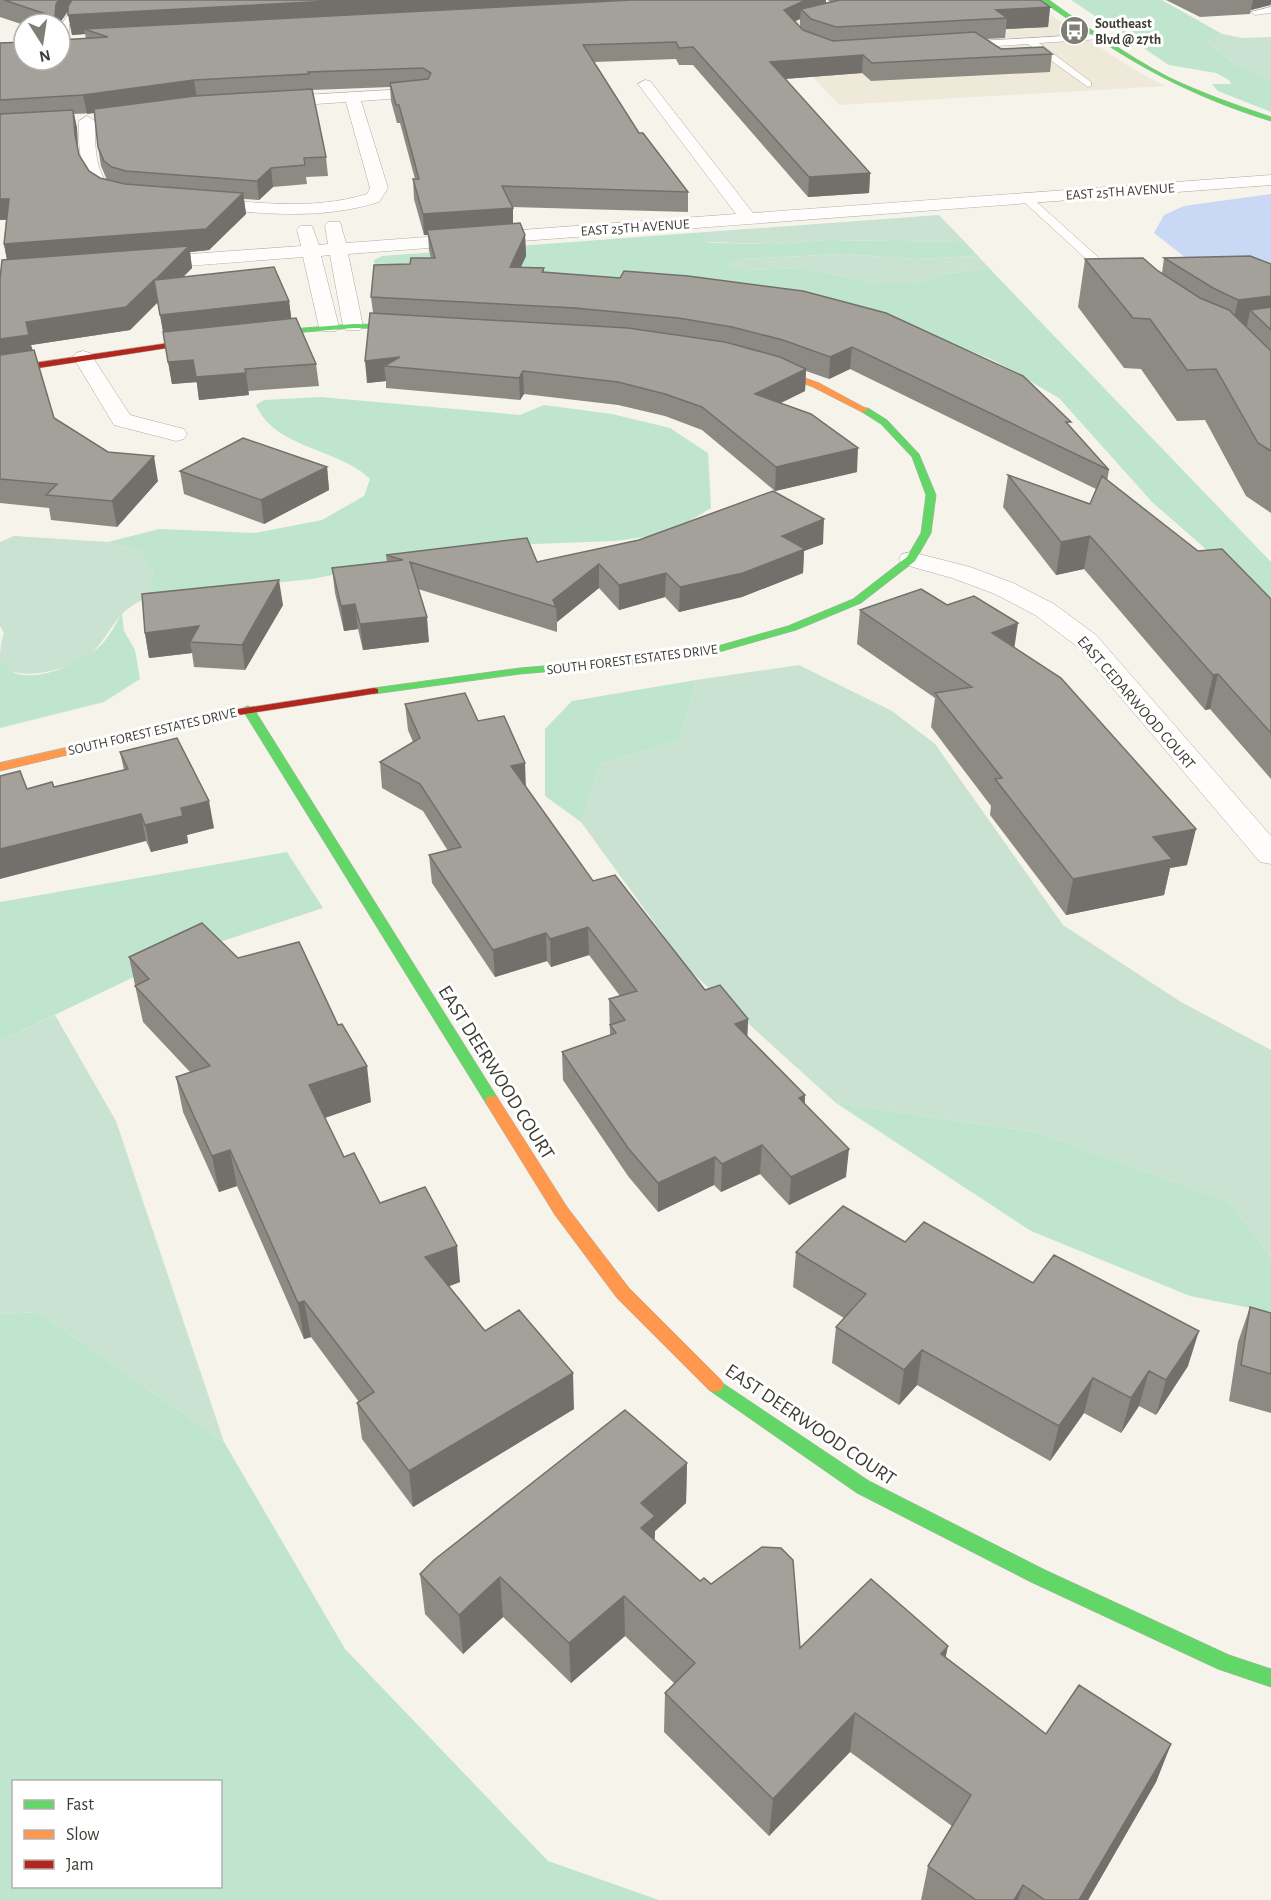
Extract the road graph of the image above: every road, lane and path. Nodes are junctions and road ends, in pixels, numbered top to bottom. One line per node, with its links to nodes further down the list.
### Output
1 (1045, 0): 4 (street)
2 (1271, 10): 3 (lane)
3 (1255, 12)
4 (1098, 37): 5 (lane); 17 (street)
5 (1030, 41): 6 (lane); 9 (lane)
6 (975, 44): 7 (lane); 8 (lane)
7 (951, 46)
8 (992, 56)
9 (1054, 59): 10 (lane); 12 (lane)
10 (1033, 60)
11 (645, 84): 24 (street)
12 (1088, 84)
13 (423, 93): 14 (street)
14 (352, 97): 15 (street); 22 (street)
15 (256, 103)
16 (106, 117): 20 (street)
17 (1271, 119)
18 (1271, 180): 19 (street, EAST 25TH AVENUE)
19 (1026, 198): 24 (street, EAST 25TH AVENUE); 28 (lane)
20 (152, 199)
21 (187, 202): 23 (street)
22 (330, 210): 23 (street); 25 (street)
23 (302, 211): 26 (street)
24 (749, 219): 25 (street, EAST 25TH AVENUE)
25 (337, 248): 26 (street, EAST 25TH AVENUE); 29 (street)
26 (311, 250): 27 (street, EAST 25TH AVENUE); 30 (street)
27 (132, 264)
28 (1121, 284)
29 (353, 326): 30 (street); 31 (street)
30 (328, 327): 32 (street)
31 (424, 328)
32 (241, 335)
33 (219, 338): 34 (street)
34 (83, 357): 36 (street); 37 (street)
35 (747, 362): 38 (street, SOUTH FOREST ESTATES DRIVE)
36 (0, 371)
37 (176, 434)
38 (910, 558): 39 (street, SOUTH FOREST ESTATES DRIVE); 41 (street, EAST CEDARWOOD COURT)
39 (248, 709): 40 (street, SOUTH FOREST ESTATES DRIVE); 42 (street, EAST DEERWOOD COURT)
40 (0, 767)
41 (1271, 855)
42 (1271, 1678)

